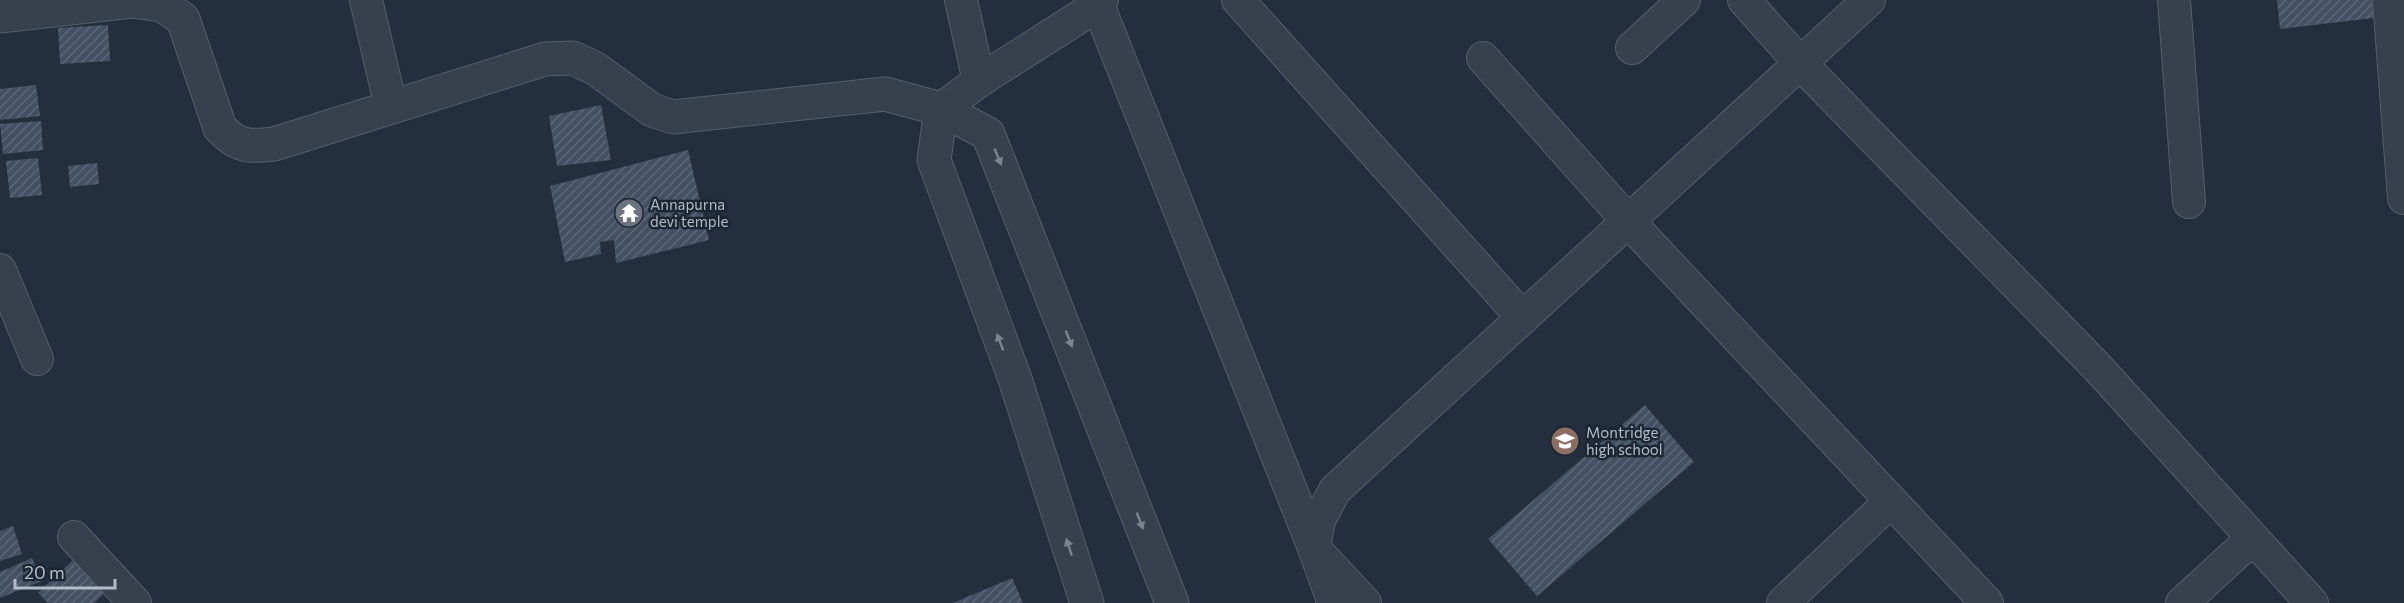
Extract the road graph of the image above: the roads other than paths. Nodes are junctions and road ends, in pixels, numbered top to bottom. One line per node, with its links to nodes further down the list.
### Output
1 (132, 0): 11 (street); 16 (street)
2 (366, 0): 16 (street)
3 (961, 0): 15 (street)
4 (1238, 0): 22 (street)
5 (1684, 0): 12 (street)
6 (1744, 0): 14 (street)
7 (1869, 0): 14 (street)
8 (2174, 0): 19 (street)
9 (2389, 0): 18 (street)
10 (1100, 2): 15 (street); 27 (street)
11 (6, 10)
12 (1632, 48)
13 (1483, 58): 20 (street)
14 (1800, 63): 20 (street); 26 (street)
15 (979, 81): 17 (street)
16 (392, 107): 17 (street)
17 (940, 109): 29 (street, one-way to 17); 30 (street, one-way to 30)
18 (2404, 198)
19 (2189, 202)
20 (1628, 221): 22 (street); 24 (street)
21 (0, 270): 23 (street)
22 (1523, 318): 27 (street)
23 (37, 359)
24 (1891, 501): 33 (street); 34 (street)
25 (75, 537): 28 (street)
26 (2252, 539): 35 (street); 36 (street)
27 (1314, 548): 31 (street); 32 (street)
28 (135, 603)
29 (1087, 603)
30 (1172, 603)
31 (1334, 603)
32 (1365, 603)
33 (1783, 603)
34 (1987, 603)
35 (2182, 603)
36 (2312, 603)

